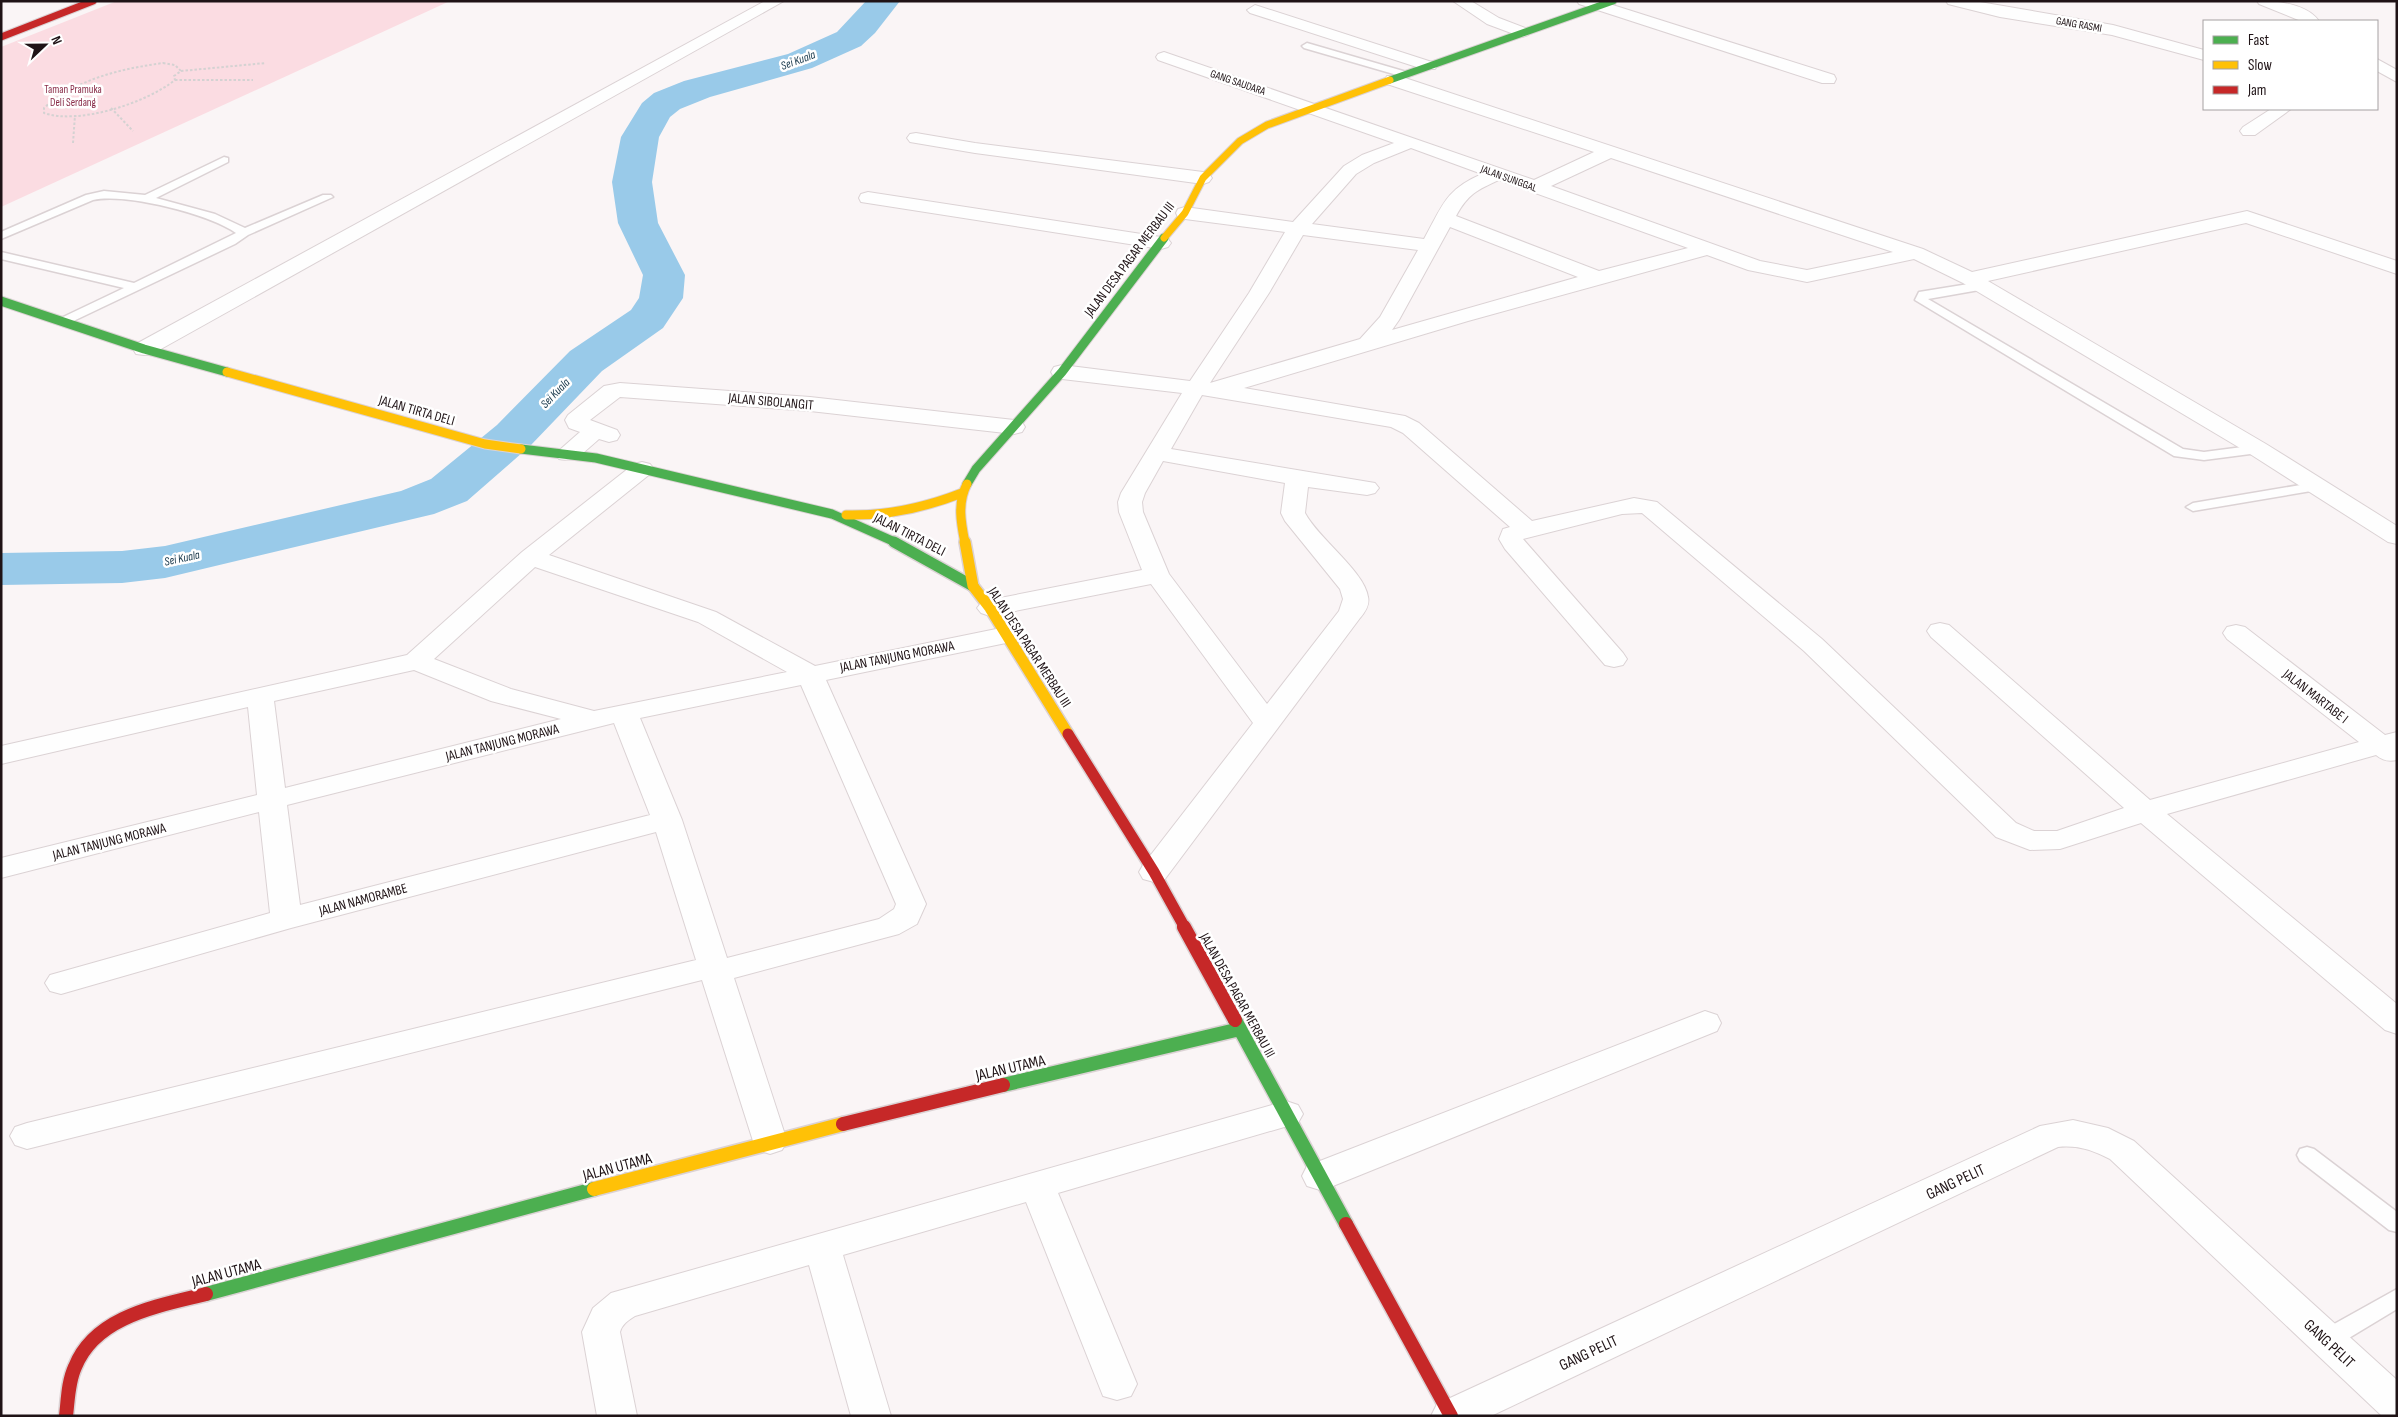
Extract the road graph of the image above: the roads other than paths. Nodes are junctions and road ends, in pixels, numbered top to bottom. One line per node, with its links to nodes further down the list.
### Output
1 (93, 1): 10 (street)
2 (777, 1): 49 (street)
3 (1460, 1): 9 (street)
4 (1953, 1): 12 (street, GANG RASMI)
5 (2264, 1): 8 (street)
6 (1599, 3): 9 (street, JALAN DESA PAGAR MERBAU III); 18 (street)
7 (1254, 10): 15 (street)
8 (2309, 20)
9 (1522, 32): 15 (street, JALAN DESA PAGAR MERBAU III)
10 (1, 37)
11 (1307, 46): 16 (lane)
12 (2203, 55)
13 (1164, 57): 19 (street, GANG SAUDARA)
14 (2378, 65): 17 (street)
15 (1429, 66): 16 (street, JALAN DESA PAGAR MERBAU III)
16 (1400, 78): 19 (street, JALAN DESA PAGAR MERBAU III); 24 (street)
17 (2397, 78)
18 (1828, 79)
19 (1312, 108): 23 (street, JALAN SUNGGAL); 27 (street, JALAN DESA PAGAR MERBAU III)
20 (2280, 110): 21 (street)
21 (2249, 131)
22 (916, 138): 27 (street)
23 (1410, 143): 26 (street, JALAN SUNGGAL); 34 (street)
24 (1610, 152): 28 (street); 40 (street)
25 (224, 160): 31 (lane)
26 (1498, 174): 28 (street, JALAN SUNGGAL); 33 (street)
27 (1203, 178): 32 (street, JALAN DESA PAGAR MERBAU III)
28 (1534, 187): 39 (street, JALAN SUNGGAL)
29 (327, 197): 35 (lane)
30 (868, 198): 37 (street)
31 (146, 199): 35 (lane); 36 (lane)
32 (1185, 213): 34 (street); 37 (street, JALAN DESA PAGAR MERBAU III)
33 (1445, 218): 38 (street); 43 (street)
34 (1297, 229): 38 (street); 51 (street)
35 (244, 233): 45 (lane)
36 (1, 236)
37 (1162, 243): 50 (street, JALAN DESA PAGAR MERBAU III)
38 (1431, 246): 48 (street)
39 (1705, 250): 40 (street, JALAN SUNGGAL); 43 (street)
40 (1916, 253): 44 (street)
41 (1, 255): 45 (lane)
42 (2397, 268): 44 (street)
43 (1595, 277): 48 (street)
44 (1976, 283): 53 (street); 53 (lane)
45 (134, 287): 47 (lane)
46 (1, 301): 47 (street, JALAN TIRTA DELI)
47 (65, 321): 49 (street, JALAN TIRTA DELI)
48 (1369, 342): 51 (street)
49 (144, 349): 54 (street, JALAN TIRTA DELI)
50 (1062, 372): 51 (street); 52 (street, JALAN DESA PAGAR MERBAU III)
51 (1205, 390): 55 (street); 63 (street)
52 (1014, 427): 54 (street, JALAN SIBOLANGIT); 60 (street, JALAN DESA PAGAR MERBAU III)
53 (2258, 449): 58 (street)
54 (563, 453): 56 (street, JALAN TIRTA DELI)
55 (1156, 453): 57 (street); 66 (street)
56 (642, 469): 62 (street, JALAN TIRTA DELI); 65 (street)
57 (1297, 478): 59 (street); 78 (street)
58 (2318, 486): 61 (lane); 64 (street)
59 (1367, 488)
60 (962, 493): 62 (street, JALAN TIRTA DELI); 67 (street, JALAN DESA PAGAR MERBAU III)
61 (2193, 507)
62 (832, 514): 67 (street, JALAN TIRTA DELI)
63 (1527, 529): 72 (street); 82 (street)
64 (2397, 537)
65 (531, 557): 73 (street); 74 (street)
66 (1157, 575): 68 (street); 78 (street)
67 (973, 586): 68 (street, JALAN DESA PAGAR MERBAU III)
68 (990, 608): 71 (street, JALAN DESA PAGAR MERBAU III)
69 (1940, 631): 82 (street)
70 (2236, 633): 79 (street, JALAN MARTABE I)
71 (1006, 635): 74 (street, JALAN TANJUNG MORAWA); 85 (street, JALAN DESA PAGAR MERBAU III)
72 (1614, 659)
73 (416, 661): 75 (street); 77 (street)
74 (810, 674): 76 (street, JALAN TANJUNG MORAWA); 87 (street)
75 (260, 696): 80 (street); 81 (street)
76 (624, 713): 77 (street, JALAN TANJUNG MORAWA); 83 (street)
77 (594, 720): 81 (street, JALAN TANJUNG MORAWA)
78 (1268, 723): 85 (street)
79 (2391, 748): 82 (street)
80 (1, 755)
81 (271, 800): 84 (street, JALAN TANJUNG MORAWA); 86 (street)
82 (2145, 811): 89 (street)
83 (667, 820): 86 (street, JALAN NAMORAMBE); 87 (street)
84 (1, 868)
85 (1154, 872): 91 (street, JALAN DESA PAGAR MERBAU III)
86 (286, 919): 88 (street, JALAN NAMORAMBE)
87 (715, 969): 93 (street); 94 (street)
88 (62, 984)
89 (2397, 1022)
90 (1705, 1024): 96 (street)
91 (1240, 1029): 92 (street, JALAN DESA PAGAR MERBAU III); 94 (street, JALAN UTAMA)
92 (1286, 1114): 96 (street, JALAN DESA PAGAR MERBAU III); 97 (street)
93 (28, 1136)
94 (770, 1141): 104 (street, JALAN UTAMA)
95 (2307, 1155): 98 (lane)
96 (1320, 1176): 107 (street, JALAN DESA PAGAR MERBAU III)
97 (1037, 1186): 99 (street); 102 (street)
98 (2397, 1224)
99 (822, 1246): 105 (street); 106 (street)
100 (2397, 1298): 101 (lane)
101 (2326, 1340): 103 (street, GANG PELIT); 107 (street, GANG PELIT)
102 (1117, 1384)
103 (2397, 1405)
104 (66, 1416)
105 (617, 1416)
106 (871, 1416)
107 (1451, 1416)

